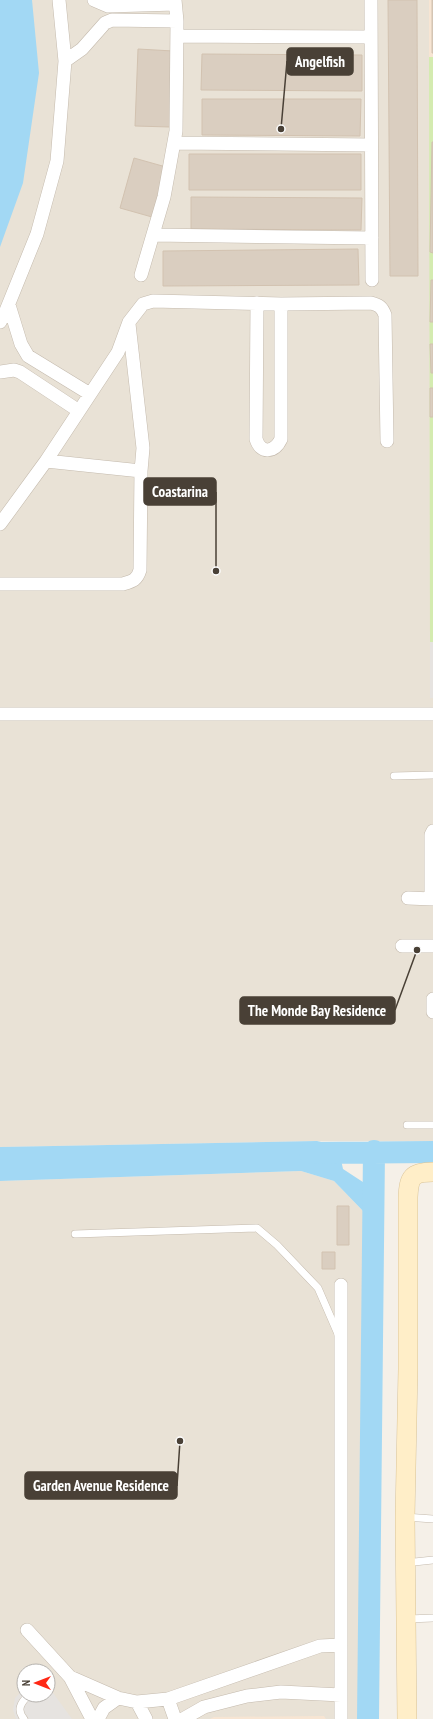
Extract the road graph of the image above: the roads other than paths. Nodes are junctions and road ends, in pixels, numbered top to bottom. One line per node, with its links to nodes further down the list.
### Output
1 (59, 0): 8 (street)
2 (94, 0): 4 (street)
3 (371, 0): 7 (street)
4 (175, 2): 5 (street)
5 (178, 21): 6 (street); 8 (street)
6 (177, 36): 7 (street); 9 (street)
7 (371, 37): 10 (street)
8 (65, 61): 17 (street)
9 (174, 143): 10 (street); 11 (street)
10 (371, 145): 12 (street)
11 (153, 235): 12 (street); 13 (street)
12 (372, 238): 14 (street)
13 (141, 275)
14 (372, 280)
15 (257, 303): 16 (street); 16 (street); 19 (street)
16 (281, 304): 23 (street)
17 (9, 305): 18 (street); 21 (street)
18 (0, 322)
19 (129, 322): 21 (street); 25 (street)
20 (0, 372): 22 (street)
21 (90, 394): 22 (street)
22 (80, 411): 24 (street)
23 (387, 441)
24 (46, 461): 25 (street); 26 (street)
25 (142, 471): 27 (street)
26 (0, 524)
27 (0, 584)
28 (0, 714): 29 (street)
29 (433, 714)
30 (433, 775): 31 (lane)
31 (394, 776)
32 (433, 831): 34 (street)
33 (408, 898): 34 (street)
34 (432, 899)
35 (402, 946): 36 (street)
36 (433, 946)
37 (433, 999): 38 (street)
38 (433, 1012)
39 (407, 1125): 40 (lane)
40 (433, 1125)
41 (433, 1172): 45 (main road)
42 (75, 1234): 44 (lane)
43 (341, 1285): 44 (street)
44 (341, 1340): 52 (street)
45 (405, 1517): 46 (lane); 48 (main road)
46 (433, 1519)
47 (433, 1560): 48 (lane)
48 (405, 1563): 50 (main road)
49 (433, 1618): 50 (lane)
50 (406, 1619): 66 (main road)
51 (28, 1630): 53 (street)
52 (341, 1645): 54 (street); 56 (street)
53 (70, 1677): 55 (street); 60 (street)
54 (341, 1694): 64 (street); 65 (street)
55 (118, 1698): 57 (street); 61 (street)
56 (168, 1699): 57 (street); 63 (street)
57 (137, 1702): 62 (street)
58 (21, 1703): 59 (lane)
59 (24, 1719)
60 (92, 1719)
61 (98, 1719)
62 (146, 1719)
63 (175, 1719)
64 (183, 1719)
65 (341, 1719)
66 (407, 1719)

